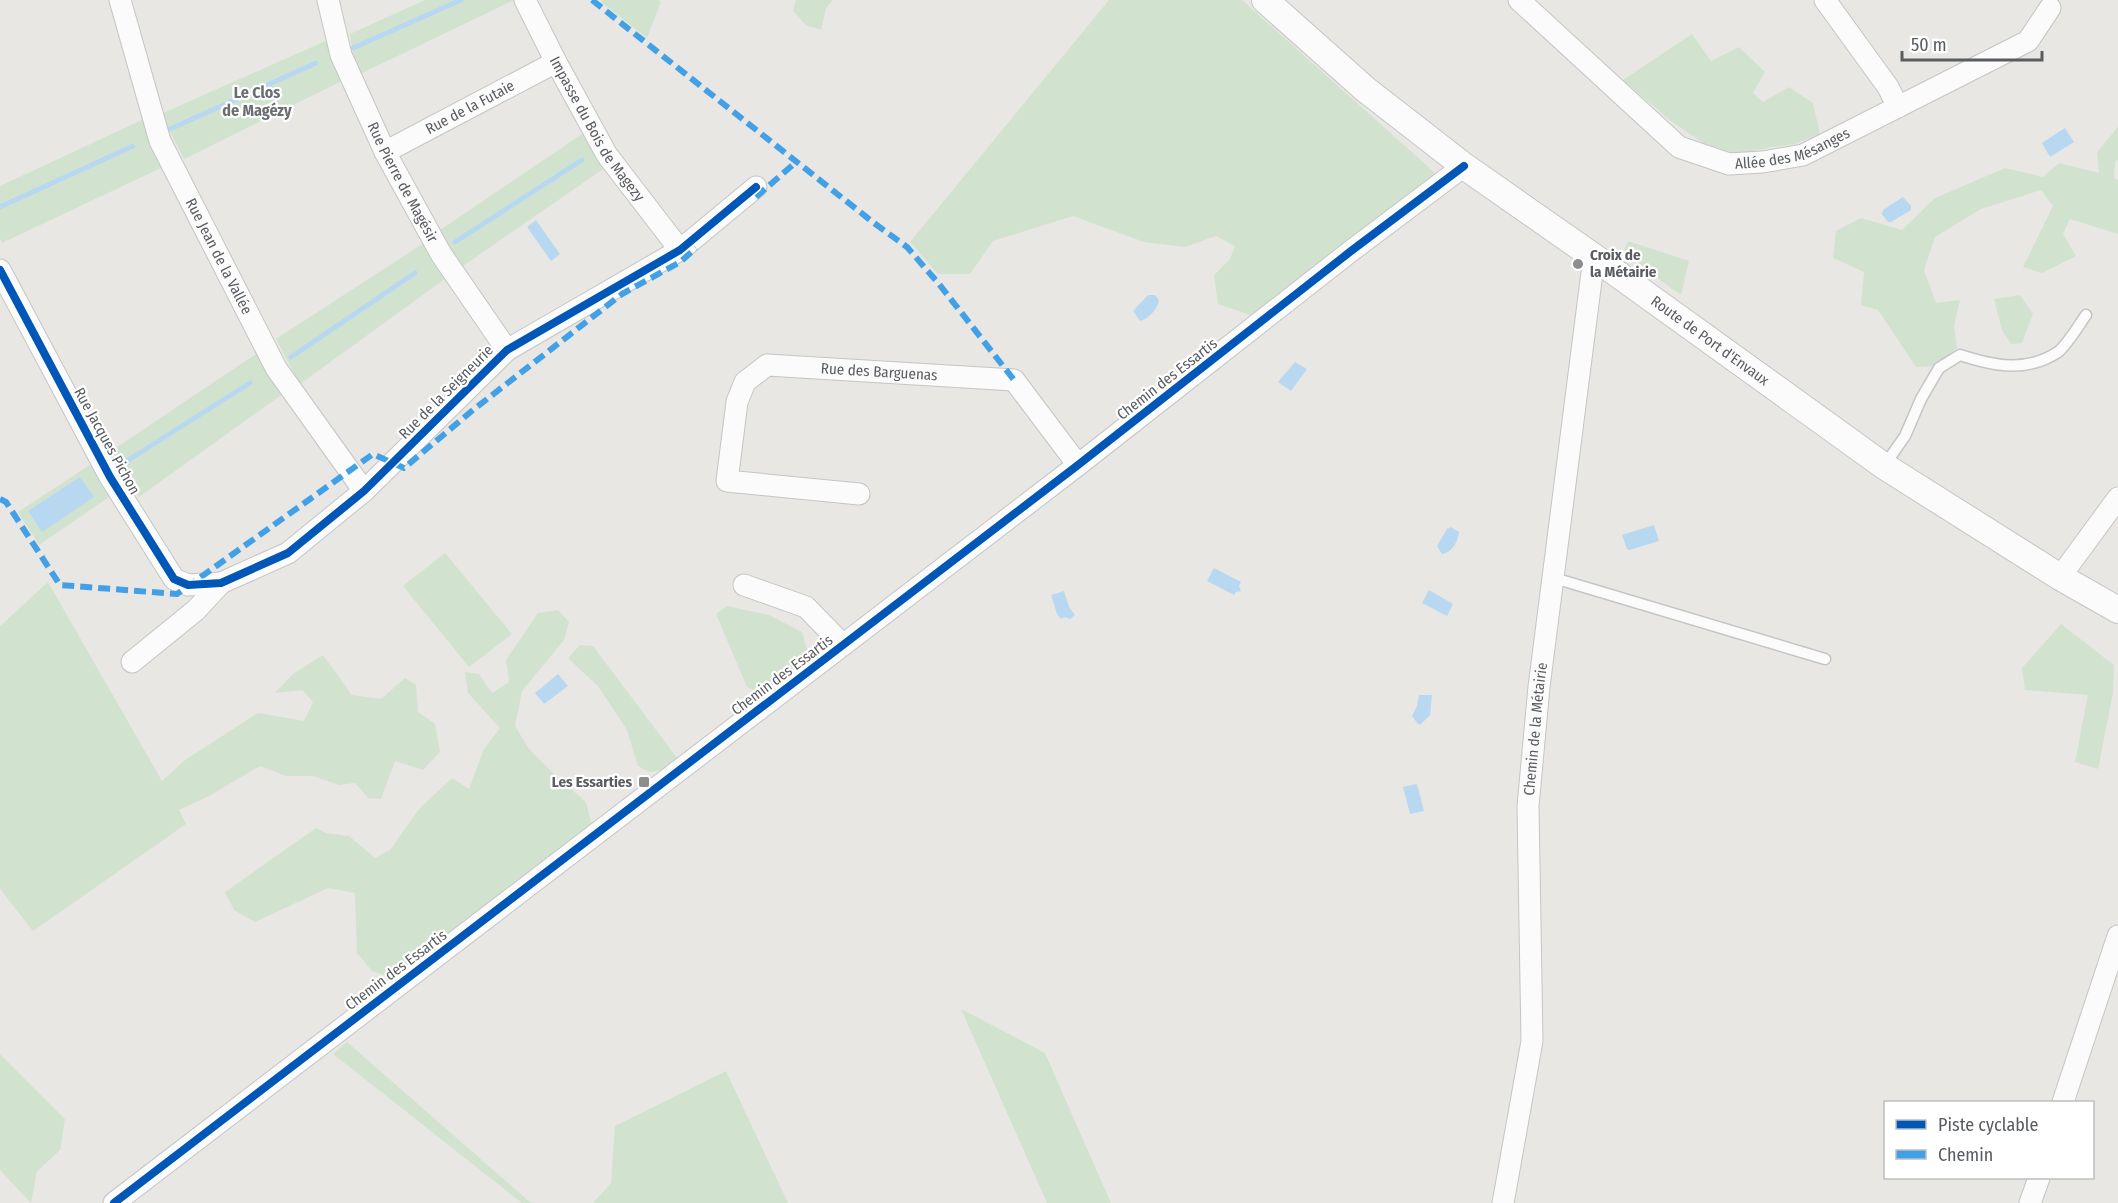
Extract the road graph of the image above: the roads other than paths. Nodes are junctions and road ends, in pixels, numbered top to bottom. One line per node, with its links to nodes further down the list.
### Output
1 (120, 0): 20 (street, Rue Jean de la Vallée)
2 (328, 0): 10 (street, Rue Pierre de Magésir)
3 (525, 0): 8 (street, Impasse du Bois de Magezy)
4 (1519, 0): 9 (street, Allée des Mésanges)
5 (1825, 0): 9 (street)
6 (1272, 2): 11 (street, Route de Port d'Envaux)
7 (2050, 8): 9 (street, Allée des Mésanges)
8 (556, 62): 10 (street, Rue de la Futaie); 13 (street, Impasse du Bois de Magezy)
9 (1898, 106)
10 (385, 152): 17 (street, Rue Pierre de Magésir)
11 (1464, 166): 14 (street, Route de Port d'Envaux); 18 (street, Chemin des Essartis)
12 (756, 186): 13 (street, Rue de la Seigneurie)
13 (680, 250): 17 (street, Rue de la Seigneurie)
14 (1594, 257): 19 (street, Route de Port d'Envaux); 24 (street, Chemin de la Métairie)
15 (0, 270): 25 (street, Rue Jacques Pichon)
16 (2086, 315): 19 (lane)
17 (507, 350): 20 (street, Rue de la Seigneurie)
18 (1078, 465): 21 (street, Rue des Barguenas); 28 (street, Chemin des Essartis)
19 (1884, 465): 23 (street, Route de Port d'Envaux)
20 (364, 491): 25 (street, Rue de la Seigneurie)
21 (859, 494)
22 (2118, 498): 23 (street)
23 (2060, 577): 27 (street, Route de Port d'Envaux)
24 (1554, 578): 29 (lane); 35 (street, Chemin de la Métairie)
25 (221, 583): 30 (street)
26 (744, 585): 28 (street)
27 (2118, 610)
28 (843, 645): 34 (street, Chemin des Essartis)
29 (1825, 659)
30 (132, 662)
31 (2118, 936): 32 (street)
32 (2063, 1101)
33 (2039, 1179): 36 (street)
34 (114, 1203)
35 (1503, 1203)
36 (2030, 1203)

